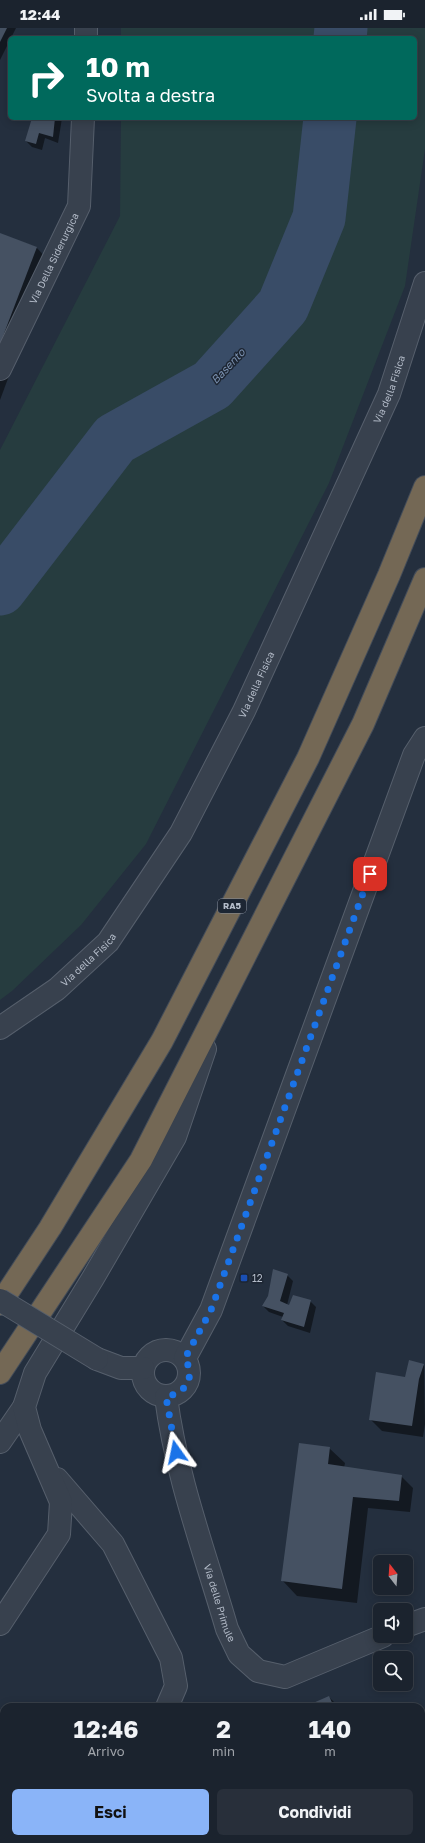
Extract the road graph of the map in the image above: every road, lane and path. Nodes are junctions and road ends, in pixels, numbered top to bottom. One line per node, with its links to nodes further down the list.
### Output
1 (83, 120): 3 (street, Via Della Siderurgica)
2 (425, 282): 10 (street, Via della Fisica)
3 (0, 369)
4 (425, 487): 12 (highway, RA5)
5 (425, 579): 7 (highway)
6 (425, 611): 7 (highway)
7 (382, 681): 9 (highway)
8 (425, 738): 13 (street)
9 (221, 1003): 15 (highway); 17 (street)
10 (0, 1028)
11 (0, 1300): 14 (street, bridge)
12 (0, 1304)
13 (185, 1358): 14 (street); 16 (street)
14 (143, 1368): 16 (street)
15 (0, 1373)
16 (166, 1397): 23 (street, Via delle Primule)
17 (24, 1407): 18 (street); 19 (street)
18 (0, 1442)
19 (42, 1462): 22 (street); 24 (street)
20 (425, 1618): 21 (street)
21 (413, 1623)
22 (0, 1624)
23 (373, 1640)
24 (169, 1703)

